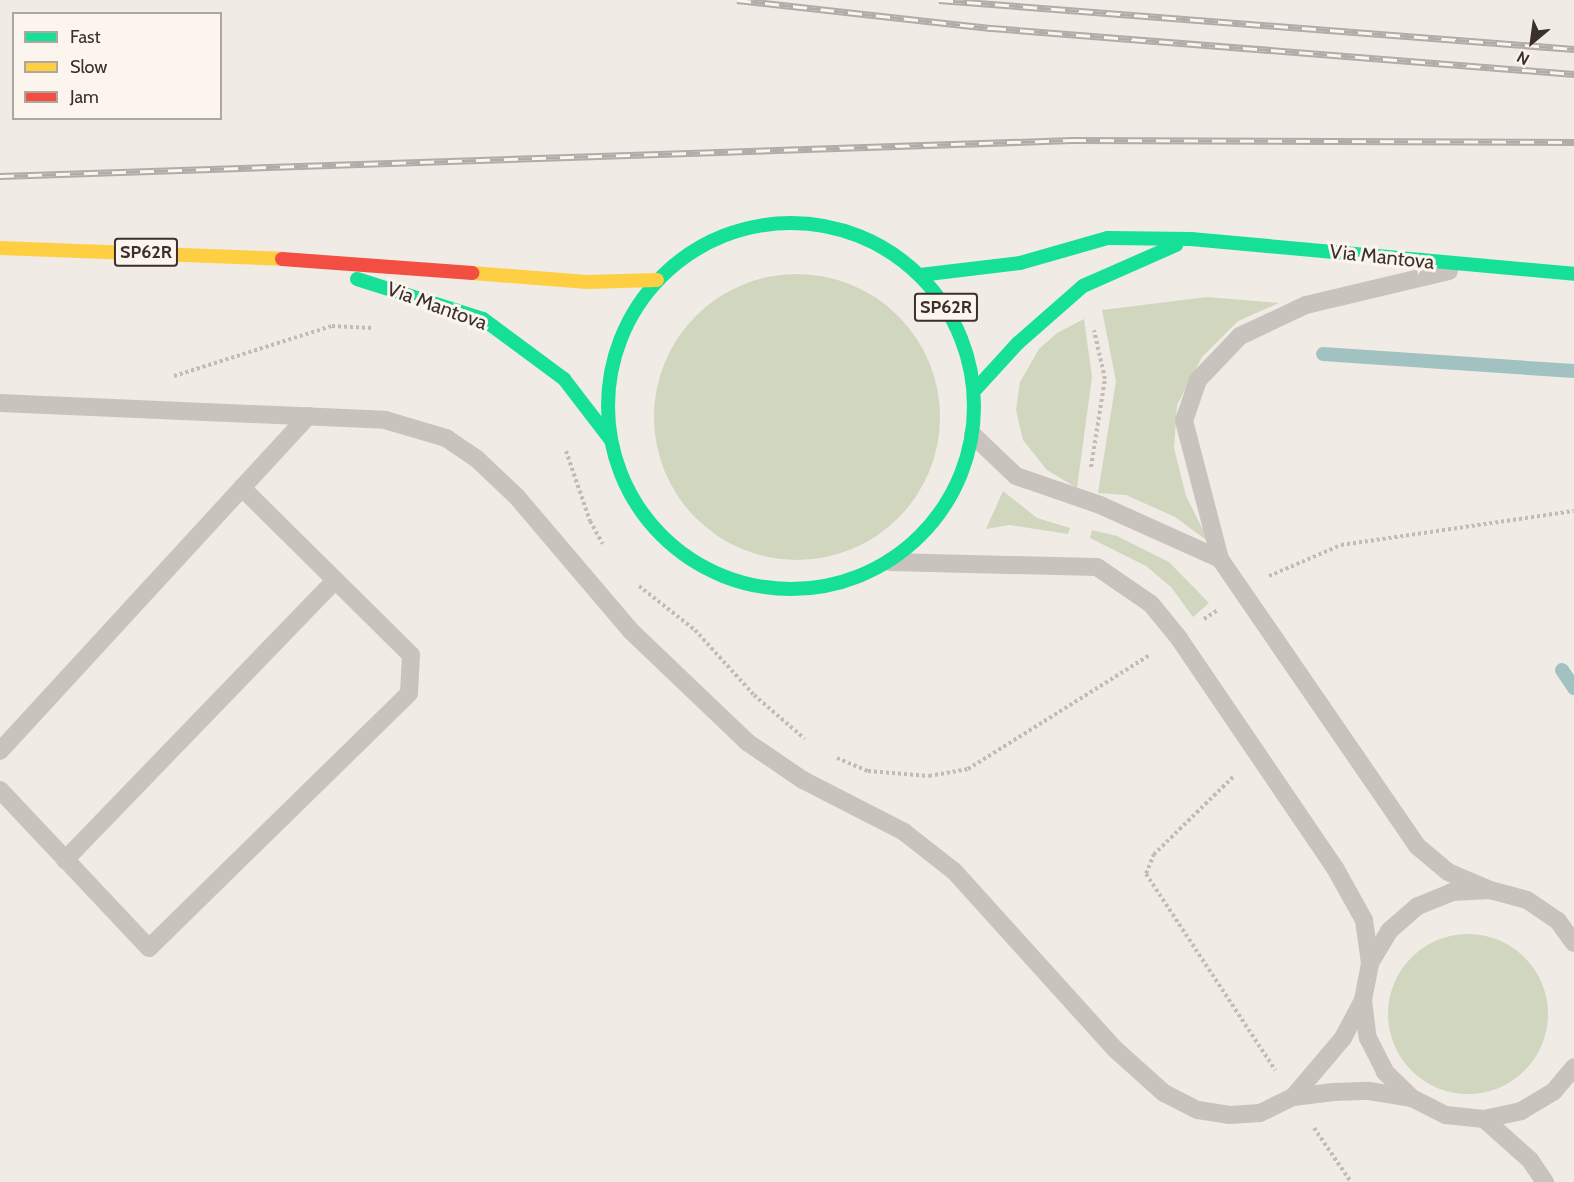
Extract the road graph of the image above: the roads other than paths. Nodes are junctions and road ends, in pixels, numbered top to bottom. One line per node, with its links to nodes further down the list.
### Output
1 (1191, 239): 4 (main road, Via Mantova / SP62R); 6 (main road, Via Mantova / SP62R); 8 (main road, Via Mantova / SP62R)
2 (0, 249): 3 (main road, Via Mantova / SP62R)
3 (292, 260): 7 (main road, Via Mantova / SP62R); 12 (main road, Via Mantova / SP62R)
4 (1470, 266): 5 (main road, Via Mantova / SP62R); 14 (lane)
5 (1574, 274)
6 (920, 275): 7 (main road, Via Mantova / SP62R); 8 (main road, Via Mantova / SP62R)
7 (657, 280): 12 (main road, Via Mantova / SP62R)
8 (974, 391): 11 (main road, Via Mantova / SP62R)
9 (0, 403): 10 (lane)
10 (308, 416): 13 (lane); 25 (lane)
11 (973, 435): 14 (lane); 15 (main road, Via Mantova / SP62R)
12 (610, 439): 15 (main road, Via Mantova / SP62R)
13 (242, 488): 16 (lane); 17 (lane)
14 (1220, 559): 20 (lane)
15 (890, 562): 22 (lane)
16 (335, 580): 19 (lane); 19 (lane)
17 (0, 751)
18 (0, 790): 19 (lane)
19 (65, 860)
20 (1490, 890): 21 (lane); 22 (lane)
21 (1574, 943)
22 (1370, 963): 23 (lane)
23 (1363, 1000): 25 (lane); 26 (lane)
24 (1574, 1067): 27 (lane)
25 (1293, 1097): 26 (lane)
26 (1412, 1098): 27 (lane)
27 (1484, 1119): 28 (lane)
28 (1545, 1182)

